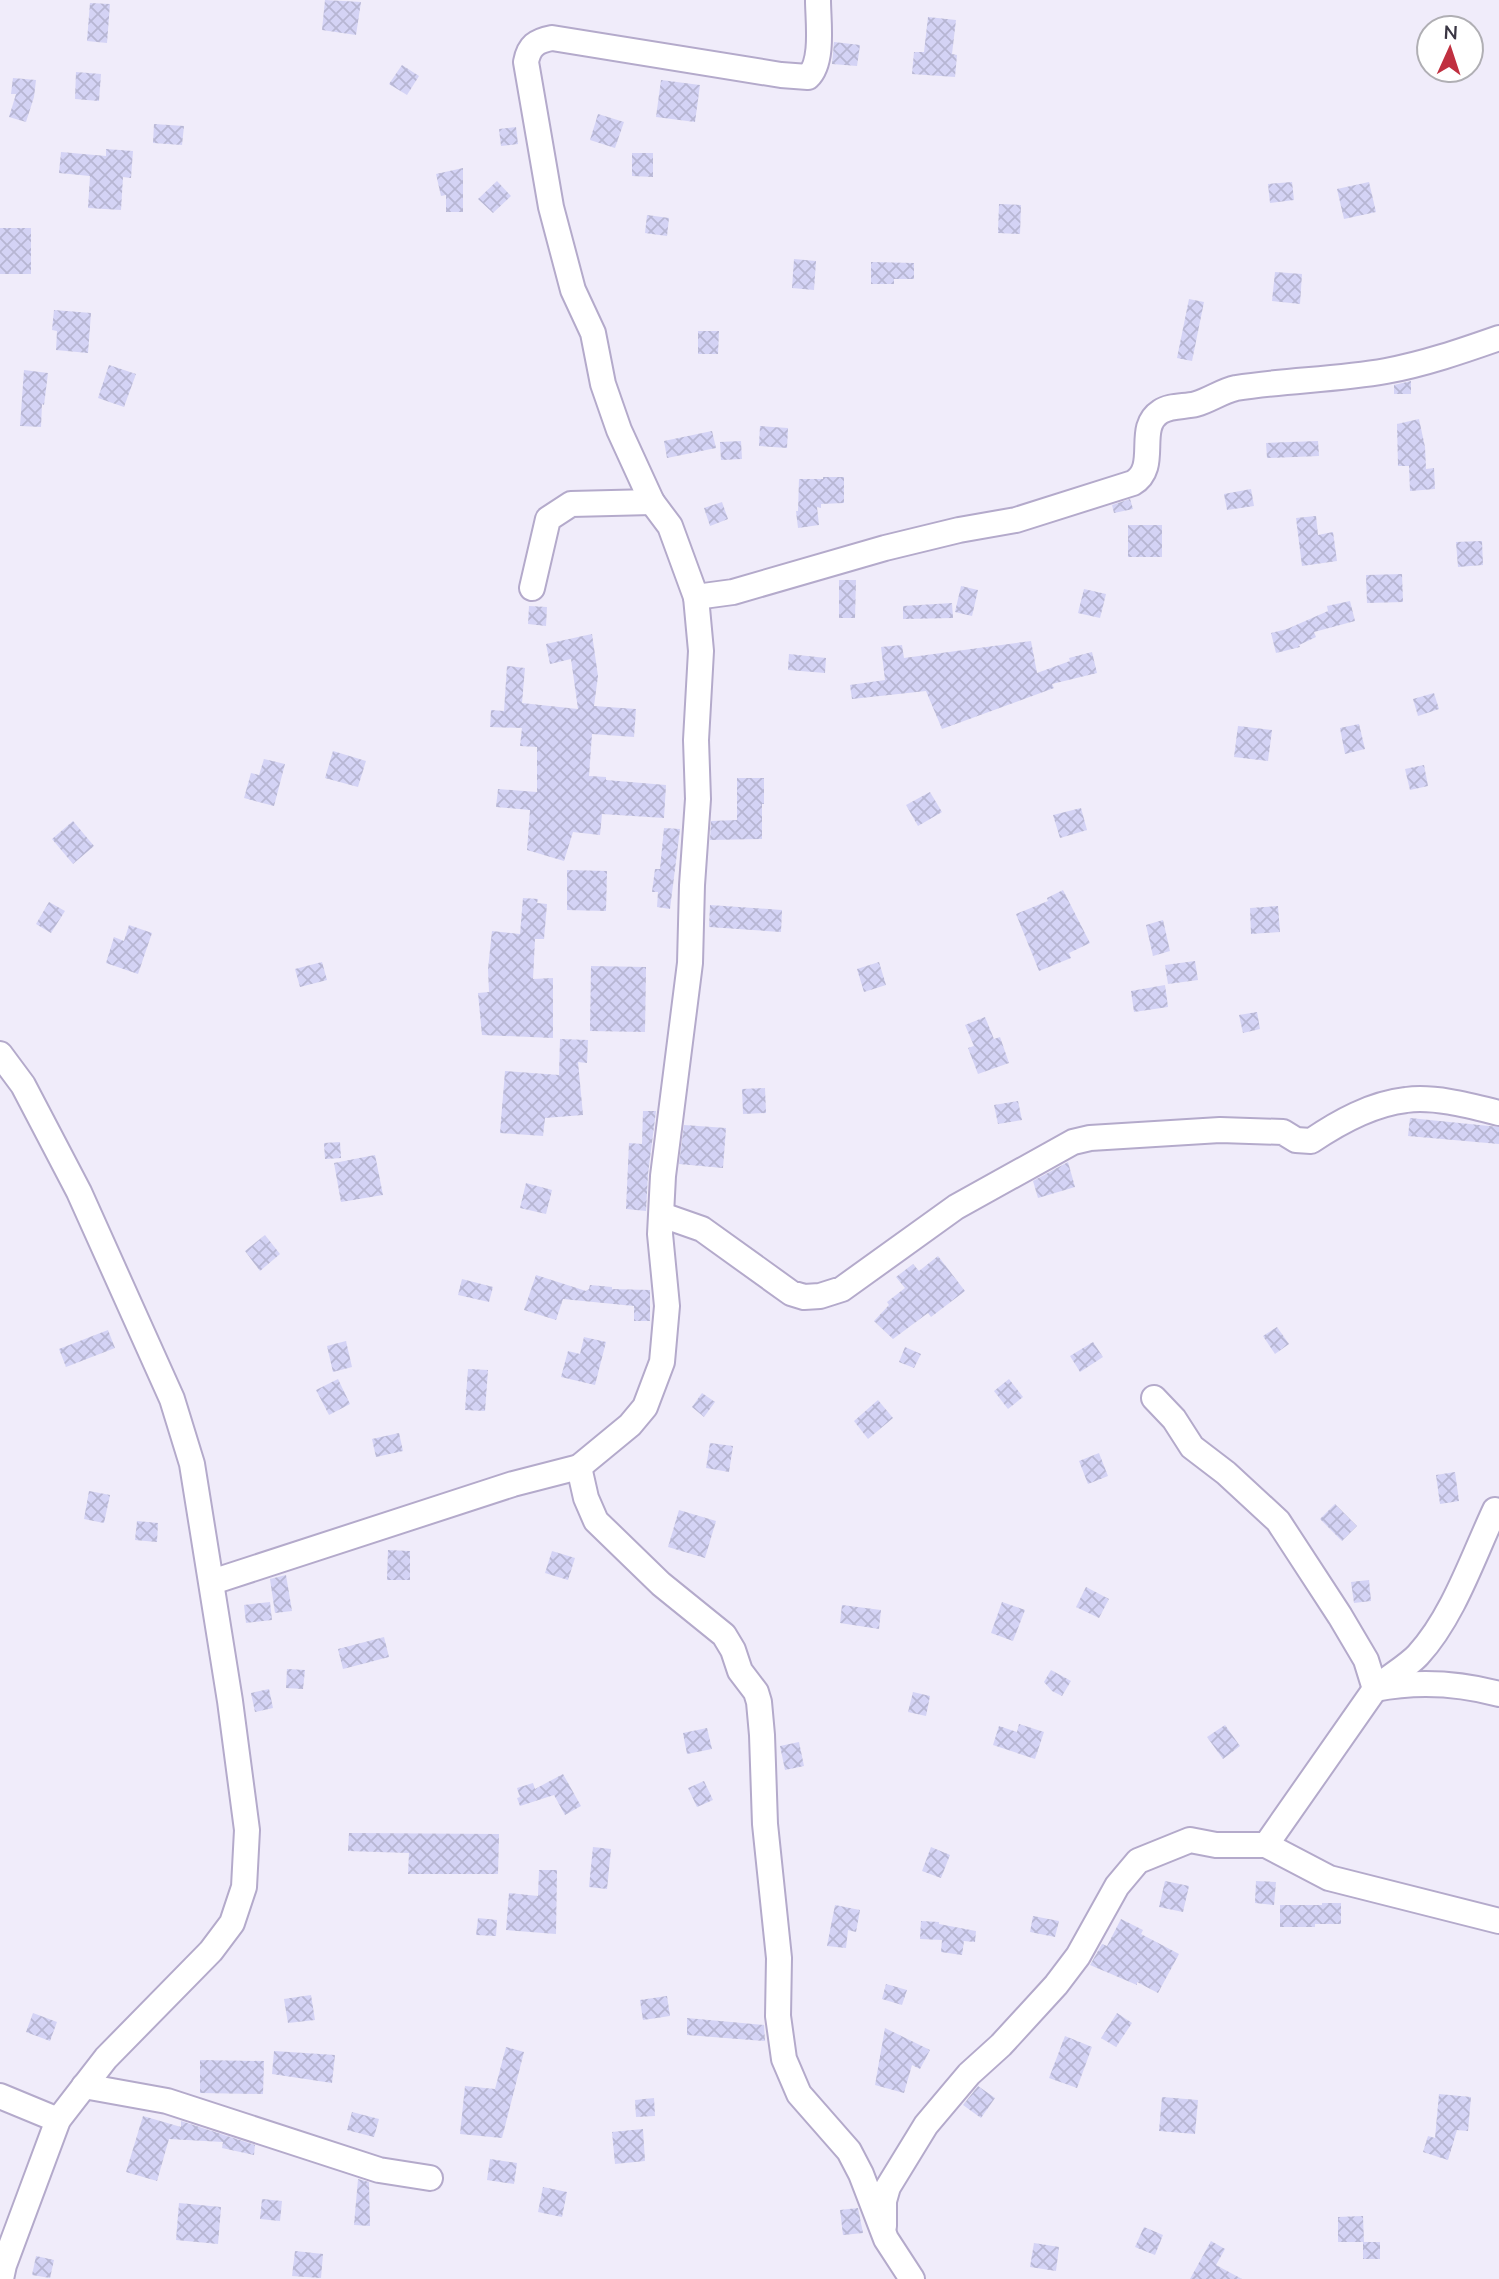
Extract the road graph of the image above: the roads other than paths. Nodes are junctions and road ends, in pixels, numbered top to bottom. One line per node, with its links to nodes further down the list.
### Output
1 (818, 0): 3 (street)
2 (1499, 338): 5 (street)
3 (652, 502): 4 (street); 5 (street)
4 (532, 588)
5 (696, 597): 8 (street)
6 (0, 1054): 12 (street)
7 (1499, 1112): 8 (street)
8 (662, 1215): 10 (street)
9 (1154, 1398): 13 (street)
10 (579, 1467): 12 (street); 21 (street)
11 (1495, 1510): 13 (street)
12 (212, 1582): 17 (street)
13 (1374, 1689): 14 (street); 15 (street)
14 (1499, 1694)
15 (1266, 1844): 16 (street); 21 (street)
16 (1499, 1921)
17 (84, 2086): 19 (street); 20 (street)
18 (0, 2096): 19 (street)
19 (58, 2120): 22 (street)
20 (430, 2178)
21 (886, 2239): 23 (street)
22 (1, 2279)
23 (912, 2279)

